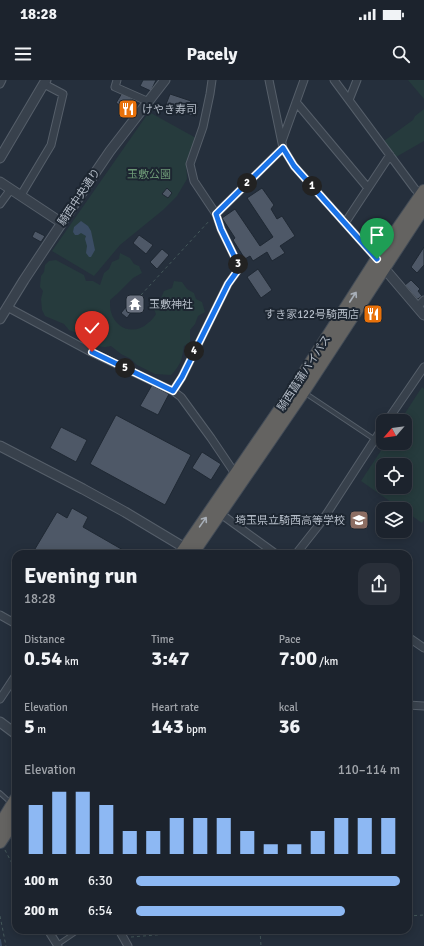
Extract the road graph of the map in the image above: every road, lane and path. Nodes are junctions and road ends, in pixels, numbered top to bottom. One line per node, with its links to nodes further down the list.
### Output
1 (2, 80): 10 (street)
2 (117, 80): 12 (street)
3 (165, 80): 12 (street, 騎西中央通り)
4 (212, 80): 24 (street)
5 (269, 80): 14 (street)
6 (304, 80): 13 (street)
7 (334, 80): 11 (street)
8 (357, 80): 11 (street)
9 (45, 82): 16 (street); 21 (street)
10 (0, 84)
11 (350, 100): 15 (street)
12 (149, 102): 25 (street, 騎西中央通り)
13 (296, 102): 14 (street); 19 (street)
14 (282, 145): 24 (street); 26 (street)
15 (390, 155): 19 (street); 20 (street)
16 (0, 158)
17 (0, 182): 18 (street)
18 (11, 188): 21 (street); 22 (street)
19 (368, 188): 26 (street)
20 (423, 193): 27 (highway, 騎西菖蒲バイパス)
21 (21, 195): 25 (street)
22 (0, 204)
23 (424, 207): 27 (highway, 騎西菖蒲バイパス)
24 (216, 214): 28 (path); 33 (street)
25 (62, 223): 30 (street, 騎西中央通り)
26 (345, 223): 27 (street)
27 (381, 264): 29 (street); 34 (highway, 騎西菖蒲バイパス); 39 (highway, 騎西菖蒲バイパス, one-way to 27)
28 (141, 296)
29 (421, 303): 31 (street)
30 (2, 314): 33 (street)
31 (424, 314)
32 (424, 367): 35 (street)
33 (173, 391): 39 (street)
34 (303, 392): 37 (lane); 40 (highway, 騎西菖蒲バイパス)
35 (392, 414)
36 (376, 436): 37 (street)
37 (374, 439): 45 (street)
38 (0, 446): 41 (street)
39 (236, 474): 42 (highway, 騎西菖蒲バイパス, one-way to 39)
40 (223, 515): 43 (highway, 騎西菖蒲バイパス); 44 (street)
41 (185, 550)
42 (189, 550)
43 (190, 550)
44 (268, 550)
45 (299, 550)
46 (0, 615): 47 (street)
47 (12, 622)
48 (412, 640): 49 (street)
49 (424, 648)
50 (12, 681): 51 (street)
51 (0, 699)
52 (412, 705): 53 (street)
53 (424, 706)
54 (0, 722): 55 (street)
55 (12, 731)
56 (0, 793): 57 (lane)
57 (12, 801)
58 (12, 805): 59 (highway)
59 (0, 825)
60 (12, 825): 61 (highway)
61 (1, 844): 62 (path)
62 (12, 862)
63 (424, 915): 65 (path)
64 (0, 916): 72 (path)
65 (412, 916)
66 (50, 934): 73 (street)
67 (74, 934): 73 (lane)
68 (122, 934): 71 (street)
69 (161, 934): 71 (path)
70 (260, 934): 74 (path)
71 (127, 943)
72 (6, 946)
73 (57, 946)
74 (261, 946)

